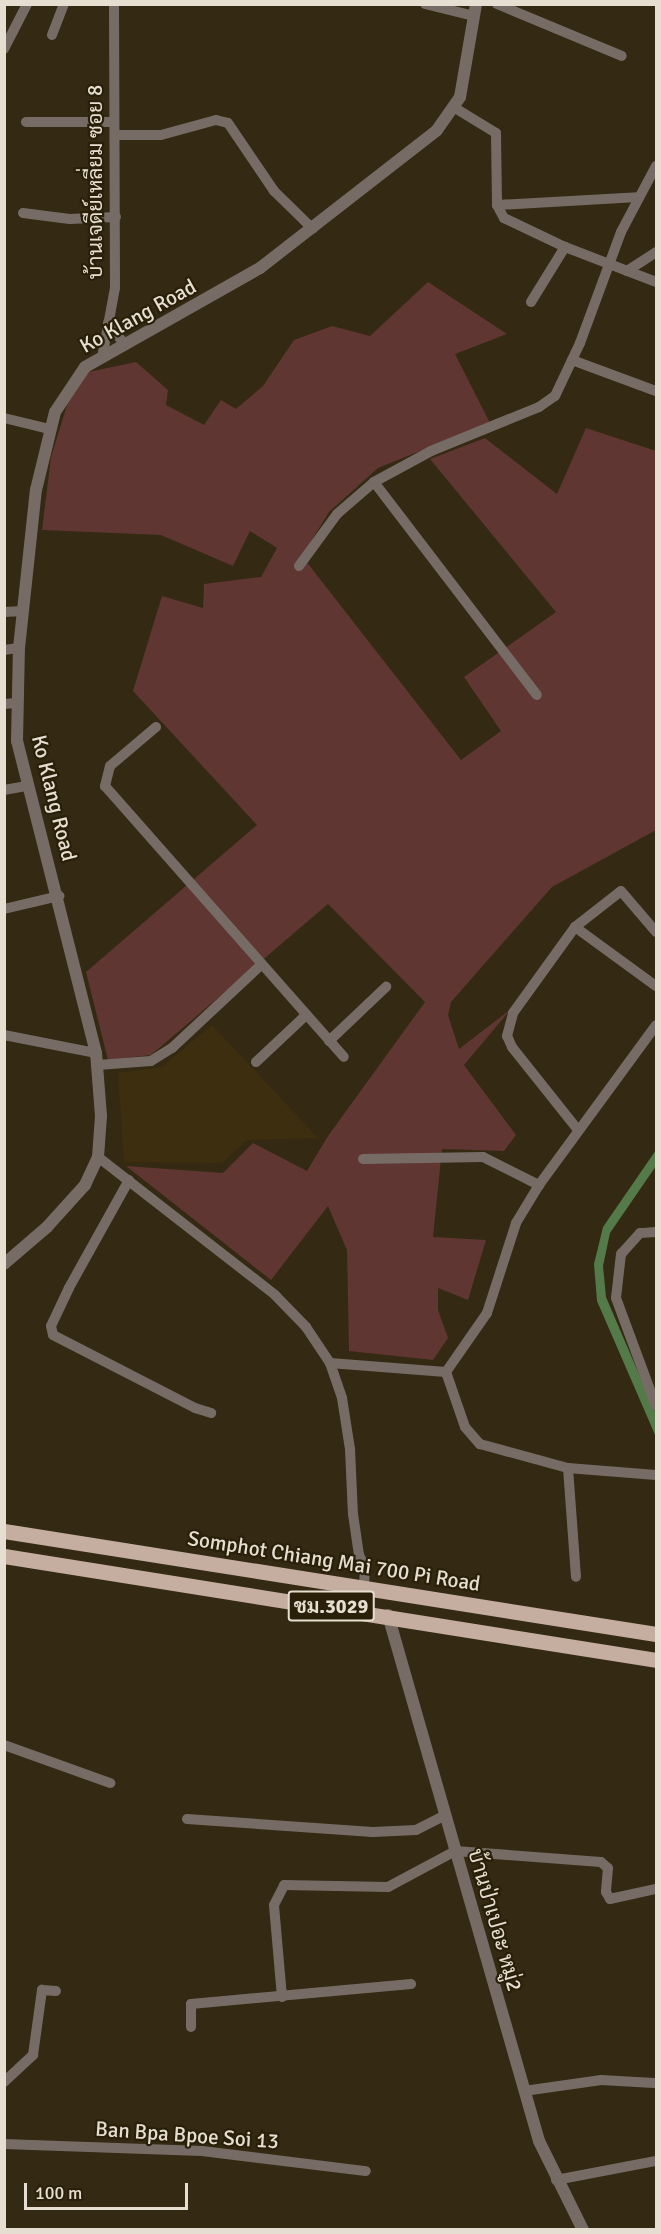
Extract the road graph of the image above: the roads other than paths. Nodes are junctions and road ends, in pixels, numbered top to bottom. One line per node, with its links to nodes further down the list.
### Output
1 (27, 4): 8 (street)
2 (64, 4): 7 (street)
3 (114, 4): 12 (street, บ้านเจดีย์เหลี่ยม ซอย 8)
4 (425, 4): 6 (street)
5 (497, 4): 9 (street)
6 (475, 10): 10 (street, Ko Klang Road)
7 (52, 35)
8 (4, 49)
9 (622, 56)
10 (455, 108): 16 (street); 19 (street, Ko Klang Road)
11 (26, 122): 12 (street)
12 (114, 122): 13 (street, บ้านเจดีย์เหลี่ยม ซอย 8)
13 (115, 135): 18 (street, บ้านเจดีย์เหลี่ยม ซอย 8); 19 (street)
14 (657, 166): 15 (street)
15 (639, 197): 16 (street); 22 (street)
16 (497, 205): 20 (street)
17 (23, 213): 18 (street)
18 (116, 216): 26 (street, บ้านเจดีย์เหลี่ยม ซอย 8)
19 (314, 229): 27 (street, Ko Klang Road)
20 (565, 247): 22 (street); 25 (street)
21 (657, 252): 23 (street)
22 (608, 264): 23 (street); 29 (street)
23 (627, 271): 24 (street)
24 (657, 282)
25 (531, 302)
26 (108, 323): 27 (street); 28 (street, บ้านเจดีย์เหลี่ยม ซอย 8)
27 (126, 345): 28 (street, Ko Klang Road)
28 (102, 358): 32 (street, Ko Klang Road)
29 (572, 360): 30 (street); 33 (street)
30 (657, 391)
31 (4, 418): 32 (street)
32 (49, 429): 35 (street, Ko Klang Road)
33 (374, 482): 34 (street); 39 (street)
34 (300, 566)
35 (23, 611): 36 (street); 37 (street, Ko Klang Road)
36 (4, 612)
37 (19, 648): 38 (street); 40 (street, Ko Klang Road)
38 (4, 650)
39 (537, 695)
40 (10, 704): 42 (street, Ko Klang Road)
41 (156, 727): 48 (street)
42 (26, 786): 43 (street); 44 (street, Ko Klang Road)
43 (4, 790)
44 (59, 896): 45 (street); 56 (street, Ko Klang Road)
45 (4, 909)
46 (575, 927): 47 (street); 49 (street); 58 (street)
47 (657, 932)
48 (260, 966): 51 (street); 56 (street)
49 (657, 986)
50 (386, 987): 54 (street)
51 (306, 1015): 54 (street); 57 (street)
52 (657, 1025): 58 (street)
53 (4, 1035): 56 (street)
54 (329, 1041): 55 (street)
55 (344, 1057)
56 (97, 1059): 59 (street, Ko Klang Road)
57 (256, 1062)
58 (578, 1130): 62 (street)
59 (98, 1157): 61 (street); 64 (street, Ko Klang Road)
60 (363, 1159): 62 (street)
61 (129, 1180): 65 (street); 68 (street)
62 (539, 1185): 66 (street)
63 (657, 1232): 67 (street)
64 (4, 1264)
65 (330, 1363): 66 (street); 74 (street)
66 (447, 1372): 69 (street)
67 (657, 1406)
68 (212, 1413)
69 (568, 1468): 70 (street); 73 (street)
70 (657, 1475)
71 (4, 1531): 74 (main road, Somphot Chiang Mai 700 Pi Road / ชม.3029)
72 (4, 1556): 75 (main road, ชม.3029)
73 (576, 1577)
74 (364, 1586): 76 (main road, Somphot Chiang Mai 700 Pi Road / ชม.3029)
75 (388, 1615): 77 (main road, ชม.3029); 80 (street, บ้านป่าเปอะ หมู่2)
76 (657, 1634)
77 (657, 1660)
78 (4, 1745): 79 (street)
79 (110, 1784)
80 (444, 1816): 81 (street); 82 (street, บ้านป่าเปอะ หมู่2)
81 (187, 1819)
82 (455, 1851): 83 (street); 86 (street); 90 (street, บ้านป่าเปอะ หมู่2)
83 (657, 1889)
84 (411, 1984): 86 (street)
85 (56, 1991): 88 (street)
86 (282, 1997): 87 (street)
87 (190, 2027)
88 (4, 2082)
89 (654, 2083): 90 (street)
90 (524, 2091): 94 (street, บ้านป่าเปอะ หมู่2)
91 (4, 2144): 93 (street, Ban Bpa Bpoe Soi 13)
92 (657, 2161): 94 (street)
93 (366, 2171)
94 (556, 2180): 95 (street, บ้านป่าเปอะ หมู่2)
95 (583, 2229)

